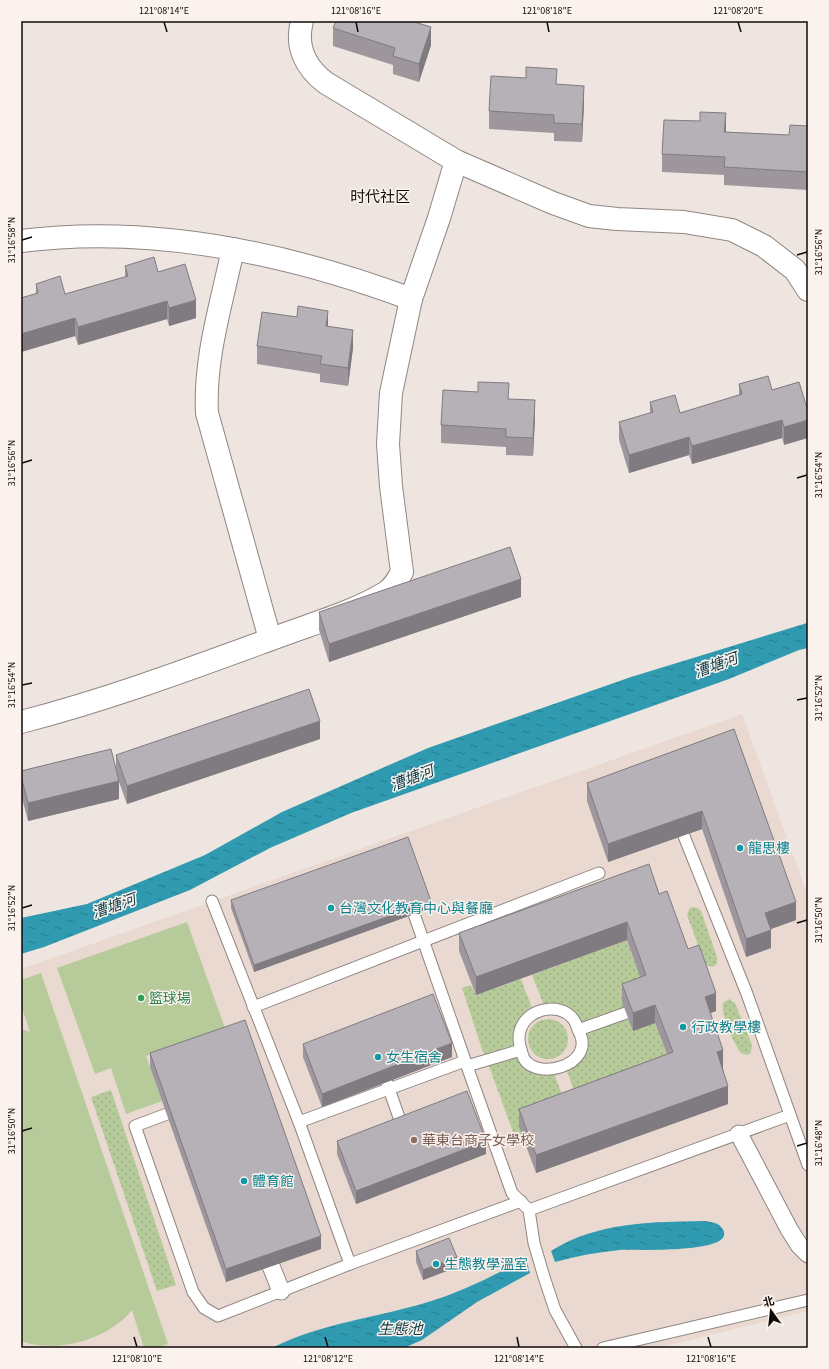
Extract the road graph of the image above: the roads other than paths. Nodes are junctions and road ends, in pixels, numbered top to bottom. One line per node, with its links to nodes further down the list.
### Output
1 (302, 21): 2 (street)
2 (456, 161): 5 (street); 6 (street)
3 (21, 241): 4 (street)
4 (232, 249): 6 (street); 7 (street)
5 (808, 290)
6 (411, 299): 7 (street)
7 (270, 639): 8 (street)
8 (21, 722)
9 (684, 836): 21 (lane)
10 (599, 873): 13 (lane)
11 (212, 901): 14 (lane)
12 (414, 914): 13 (lane)
13 (423, 941): 14 (lane); 18 (lane)
14 (253, 1006): 22 (lane)
15 (626, 1013): 16 (lane)
16 (578, 1030): 17 (lane); 17 (lane)
17 (521, 1050): 18 (lane)
18 (466, 1064): 19 (lane); 26 (lane)
19 (388, 1086): 22 (lane); 23 (lane)
20 (166, 1114): 31 (lane)
21 (790, 1115): 24 (lane); 25 (lane)
22 (299, 1122): 29 (lane)
23 (403, 1129)
24 (739, 1134): 27 (lane); 28 (street)
25 (808, 1165)
26 (521, 1201): 27 (lane); 29 (lane)
27 (529, 1210): 33 (lane)
28 (808, 1254)
29 (350, 1264): 31 (lane)
30 (271, 1266): 31 (street)
31 (281, 1291)
32 (808, 1300): 34 (lane)
33 (576, 1348)
34 (603, 1348)

